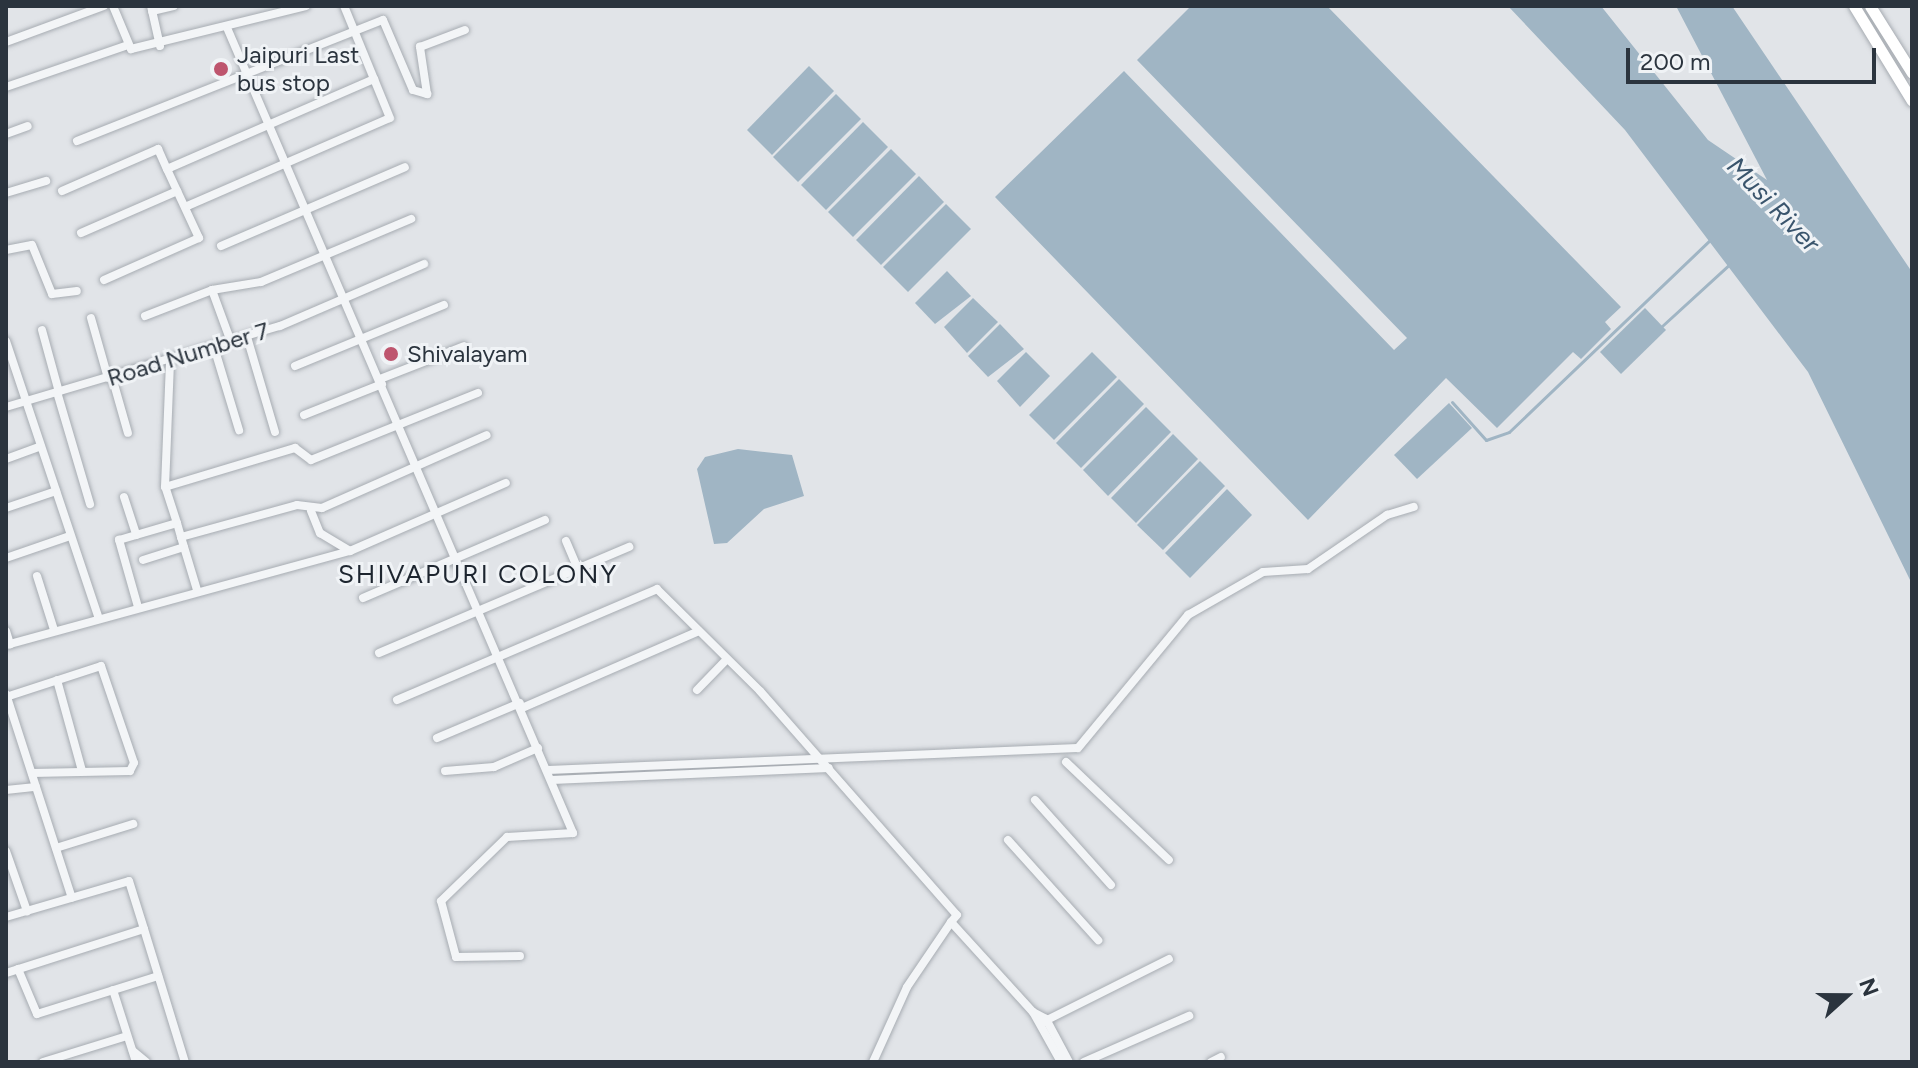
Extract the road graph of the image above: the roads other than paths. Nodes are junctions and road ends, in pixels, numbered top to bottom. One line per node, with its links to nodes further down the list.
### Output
1 (104, 6): 12 (street)
2 (113, 6): 13 (street)
3 (173, 6): 8 (street)
4 (344, 6): 11 (street)
5 (1854, 6): 19 (street)
6 (1870, 6): 15 (street)
7 (301, 7): 9 (street)
8 (152, 8): 14 (street)
9 (228, 30): 14 (street); 16 (street)
10 (465, 30): 11 (street)
11 (356, 33): 16 (street); 17 (street)
12 (6, 42)
13 (125, 46): 14 (street); 18 (street)
14 (160, 46)
15 (1912, 73)
16 (249, 78): 20 (street); 23 (street)
17 (374, 79): 20 (street); 24 (street)
18 (6, 87)
19 (1912, 101)
20 (269, 123): 24 (street); 26 (street)
21 (28, 126): 22 (street)
22 (6, 134)
23 (77, 141)
24 (286, 163): 31 (street); 32 (street)
25 (405, 167): 32 (street)
26 (167, 169): 28 (street); 29 (street)
27 (46, 181): 30 (street)
28 (62, 191)
29 (177, 191): 31 (street); 34 (street)
30 (6, 193)
31 (185, 207): 39 (street)
32 (306, 209): 35 (street); 37 (street)
33 (411, 219): 37 (street)
34 (81, 233)
35 (221, 246)
36 (6, 250): 41 (street)
37 (326, 254): 40 (street); 42 (street)
38 (424, 264): 42 (street, Road Number 7)
39 (104, 280)
40 (212, 290): 44 (street); 50 (street)
41 (77, 291)
42 (346, 299): 47 (street, Road Number 7); 48 (street)
43 (444, 305): 48 (street)
44 (145, 316)
45 (91, 318): 56 (street)
46 (42, 330): 58 (street)
47 (247, 337): 50 (street, Road Number 7); 65 (street)
48 (363, 339): 55 (street); 57 (street)
49 (6, 341): 53 (street)
50 (231, 342): 52 (street, Road Number 7)
51 (464, 346): 57 (street)
52 (214, 347): 54 (street, Road Number 7); 64 (street)
53 (9, 356): 60 (street)
54 (170, 360): 56 (street, Road Number 7); 72 (street)
55 (295, 366)
56 (110, 378): 58 (street, Road Number 7); 66 (street)
57 (381, 381): 62 (street); 63 (street)
58 (58, 392): 60 (street, Road Number 7); 75 (street)
59 (478, 393): 63 (street)
60 (26, 400): 61 (street, Road Number 7); 68 (street)
61 (6, 407)
62 (304, 415)
63 (401, 425): 70 (street); 72 (street)
64 (239, 430)
65 (275, 432)
66 (128, 433)
67 (487, 435): 70 (street)
68 (41, 446): 69 (street); 73 (street)
69 (6, 459)
70 (419, 465): 78 (street); 79 (street)
71 (506, 483): 79 (street)
72 (165, 487): 81 (street)
73 (56, 491): 77 (street); 83 (street)
74 (124, 497): 82 (street)
75 (90, 504)
76 (1414, 507): 113 (street)
77 (6, 508)
78 (311, 511): 84 (street); 88 (street)
79 (438, 512): 88 (street); 90 (street)
80 (545, 520): 90 (street)
81 (177, 523): 82 (street); 84 (street)
82 (136, 535): 96 (street)
83 (70, 536): 89 (street); 98 (street)
84 (181, 537): 86 (street)
85 (566, 541): 92 (street)
86 (184, 547): 91 (street); 94 (street)
87 (629, 547): 92 (street)
88 (350, 551): 94 (street)
89 (6, 558)
90 (457, 558): 95 (street); 97 (street)
91 (143, 560)
92 (578, 569): 97 (street)
93 (37, 576): 99 (street)
94 (197, 590): 96 (street)
95 (363, 598)
96 (138, 607): 98 (street)
97 (481, 612): 103 (street); 104 (street)
98 (98, 616): 99 (street)
99 (54, 630): 102 (street)
100 (6, 631): 102 (street)
101 (699, 631): 104 (street); 105 (street); 110 (street)
102 (8, 645)
103 (379, 653)
104 (500, 656): 109 (street); 110 (street)
105 (727, 659): 107 (street); 113 (street)
106 (57, 680): 108 (street); 118 (street); 118 (street)
107 (697, 690)
108 (6, 696): 120 (street)
109 (397, 700)
110 (521, 705): 111 (street); 112 (street)
111 (437, 738)
112 (538, 748): 117 (street); 119 (street)
113 (821, 758): 115 (street); 116 (street)
114 (1066, 762): 129 (street)
115 (829, 768): 116 (street); 135 (street)
116 (682, 769): 117 (street); 121 (street)
117 (548, 770): 121 (street)
118 (82, 771): 120 (street)
119 (445, 771)
120 (32, 773): 122 (street)
121 (552, 780): 138 (street)
122 (36, 787): 123 (street); 127 (street)
123 (6, 790)
124 (1035, 800): 131 (street)
125 (133, 824): 127 (street)
126 (1008, 840): 137 (street)
127 (56, 848): 132 (street)
128 (6, 851): 130 (street)
129 (1169, 860)
130 (8, 861): 133 (street)
131 (1111, 885)
132 (72, 898): 133 (street); 136 (street)
133 (27, 911): 134 (street)
134 (6, 917)
135 (951, 922): 145 (street); 153 (street)
136 (144, 929): 140 (street); 142 (street)
137 (1098, 940)
138 (520, 956)
139 (1169, 959): 145 (street)
140 (18, 969): 141 (street); 143 (street)
141 (6, 973)
142 (158, 976): 143 (street); 152 (street)
143 (113, 990): 146 (street)
144 (1189, 1016): 156 (street)
145 (1044, 1021): 154 (street); 155 (street)
146 (127, 1036): 147 (street); 149 (street)
147 (132, 1051): 150 (street); 151 (street)
148 (1221, 1057): 157 (street)
149 (43, 1062)
150 (136, 1062)
151 (146, 1062)
152 (185, 1062)
153 (873, 1062)
154 (1061, 1062)
155 (1069, 1062)
156 (1084, 1062)
157 (1211, 1062)

